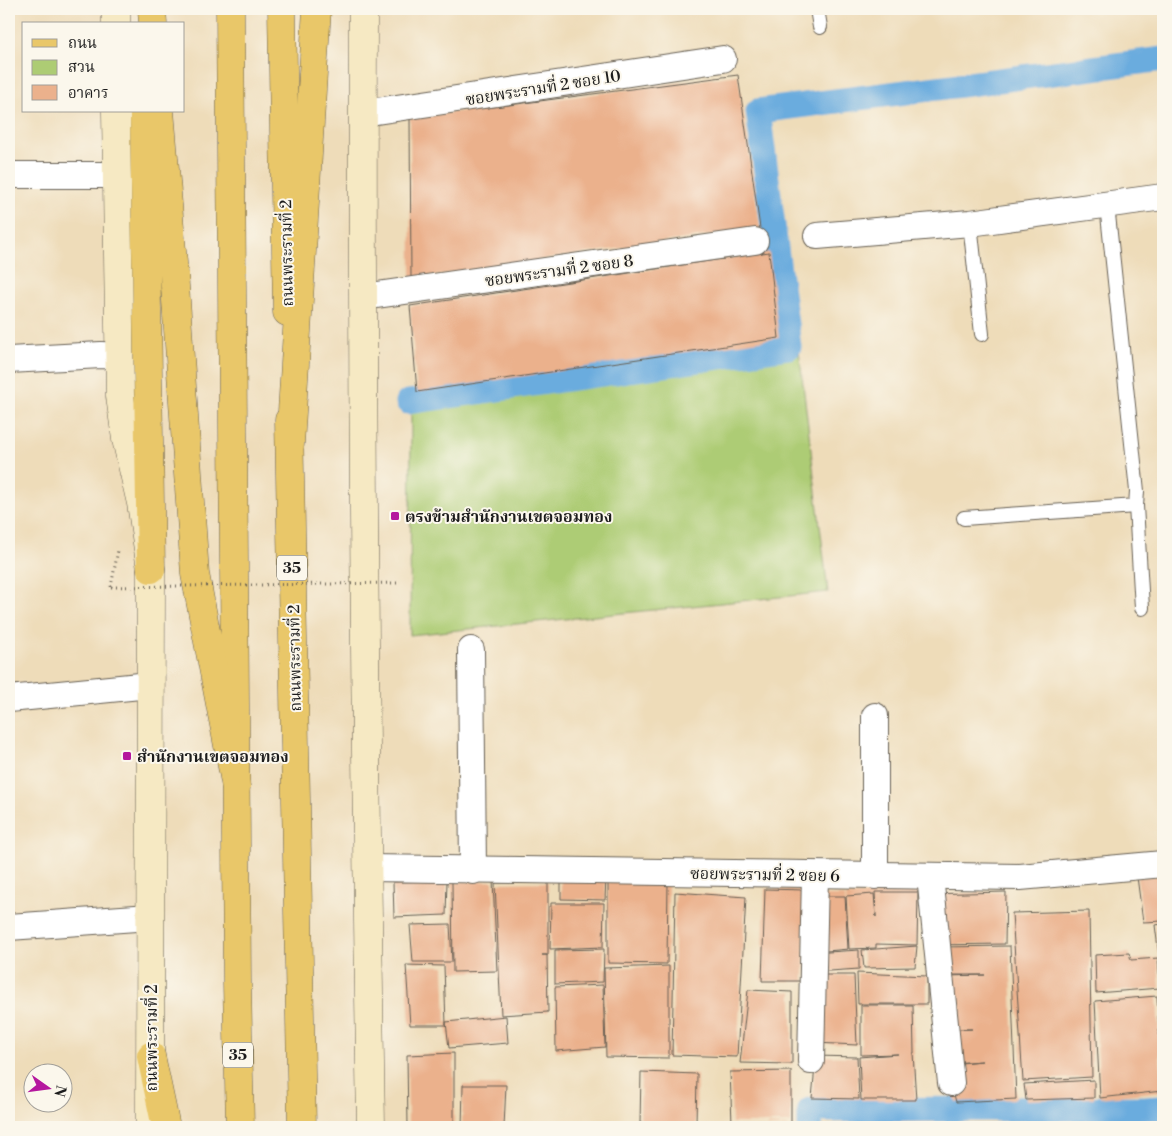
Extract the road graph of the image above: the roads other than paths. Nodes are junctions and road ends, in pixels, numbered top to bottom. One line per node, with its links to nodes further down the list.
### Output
1 (116, 9): 9 (main road)
2 (142, 9): 10 (main road)
3 (152, 9): 11 (main road)
4 (230, 9): 38 (main road, 35)
5 (282, 9): 29 (main road, ถนนพระรามที่ 2 / 35)
6 (317, 9): 29 (main road)
7 (363, 9): 17 (main road)
8 (817, 9): 12 (lane)
9 (116, 22)
10 (142, 22)
11 (153, 22)
12 (820, 27)
13 (723, 59): 17 (street, ซอยพระรามที่ 2 ซอย 10)
14 (116, 112): 19 (main road, ถนนพระรามที่ 2)
15 (144, 112): 32 (main road)
16 (160, 112): 38 (main road)
17 (363, 113): 25 (main road)
18 (9, 175): 19 (street)
19 (117, 175): 27 (main road, ถนนพระรามที่ 2)
20 (1163, 197): 21 (street)
21 (1107, 205): 22 (street); 30 (lane)
22 (970, 222): 23 (street); 26 (lane)
23 (817, 236)
24 (755, 241): 25 (street, ซอยพระรามที่ 2 ซอย 8)
25 (363, 297): 40 (main road)
26 (982, 334)
27 (120, 356): 28 (street); 32 (main road, ถนนพระรามที่ 2)
28 (9, 360)
29 (290, 444): 55 (main road, ถนนพระรามที่ 2 / 35)
30 (1136, 506): 31 (lane); 33 (lane)
31 (964, 518)
32 (151, 569): 35 (main road, ถนนพระรามที่ 2)
33 (1142, 608)
34 (471, 650): 41 (street)
35 (150, 685): 36 (street); 45 (main road, ถนนพระรามที่ 2)
36 (9, 699)
37 (875, 716): 43 (street)
38 (236, 787): 47 (main road, 35)
39 (1163, 864): 44 (street, ซอยพระรามที่ 2 ซอย 6)
40 (367, 868): 41 (street, ซอยพระรามที่ 2 ซอย 6); 56 (main road)
41 (473, 871): 42 (street, ซอยพระรามที่ 2 ซอย 6)
42 (815, 875): 43 (street, ซอยพระรามที่ 2 ซอย 6); 49 (street)
43 (875, 876): 44 (street, ซอยพระรามที่ 2 ซอย 6)
44 (930, 876): 50 (street)
45 (150, 917): 46 (street); 48 (main road, ถนนพระรามที่ 2)
46 (9, 927)
47 (237, 983): 53 (main road); 54 (main road, 35)
48 (151, 1056): 51 (main road, ถนนพระรามที่ 2); 52 (main road)
49 (810, 1061)
50 (952, 1084)
51 (150, 1127)
52 (166, 1127)
53 (227, 1127)
54 (240, 1127)
55 (302, 1127)
56 (371, 1127)

